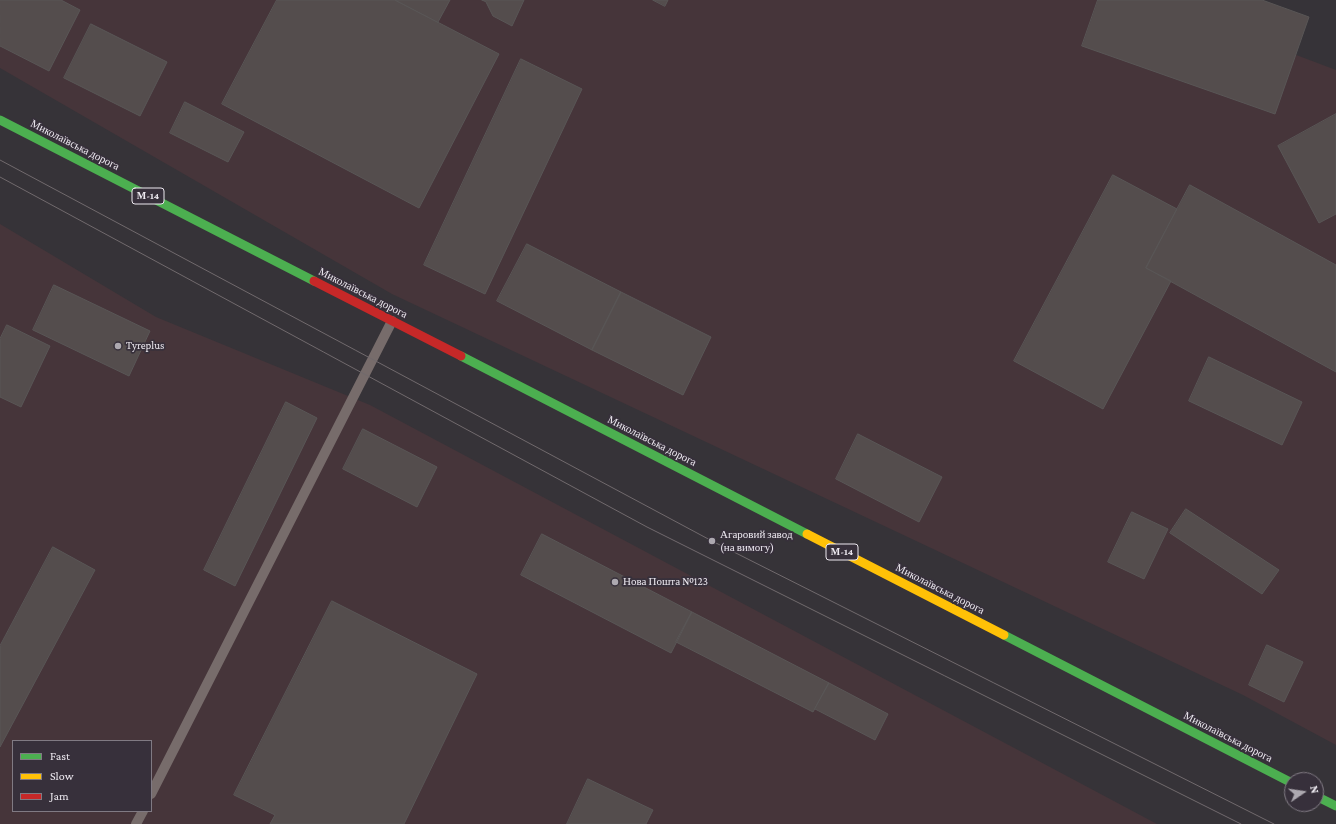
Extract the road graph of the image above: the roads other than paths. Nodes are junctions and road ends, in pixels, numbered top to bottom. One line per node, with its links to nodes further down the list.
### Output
1 (0, 120): 2 (main road, Миколаївська дорога / М-14)
2 (392, 321): 3 (main road, Миколаївська дорога / М-14); 4 (lane)
3 (1284, 780)
4 (152, 792)
5 (1324, 800): 6 (main road)
6 (1336, 806)
7 (142, 812): 8 (lane)
8 (136, 824)

